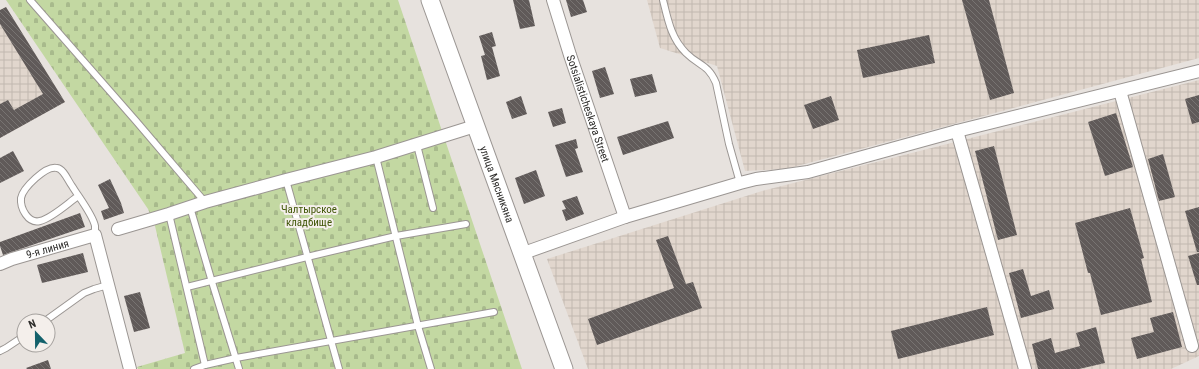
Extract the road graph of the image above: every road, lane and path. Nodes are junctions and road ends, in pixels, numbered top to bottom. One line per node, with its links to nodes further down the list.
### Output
1 (30, 0): 14 (lane)
2 (430, 0): 7 (street, улица Мясникяна)
3 (553, 0): 18 (street, Sotsialisticheskaya Street)
4 (663, 0): 12 (lane)
5 (1199, 71): 6 (street)
6 (1120, 91): 8 (street); 34 (street)
7 (476, 126): 9 (street); 23 (street, улица Мясникяна)
8 (957, 131): 12 (street); 44 (street)
9 (417, 145): 10 (street); 16 (lane)
10 (376, 157): 11 (street); 22 (lane)
11 (286, 180): 14 (street); 24 (lane)
12 (740, 183): 18 (street)
13 (78, 196): 13 (lane); 21 (lane)
14 (204, 202): 15 (street)
15 (190, 207): 17 (street); 26 (lane)
16 (433, 208)
17 (169, 214): 20 (street); 28 (lane)
18 (624, 217): 23 (street)
19 (466, 224): 22 (lane)
20 (118, 229)
21 (95, 236): 25 (street, 9-я линия); 27 (street)
22 (396, 236): 24 (lane); 31 (lane)
23 (521, 254): 43 (street, улица Мясникяна)
24 (307, 256): 26 (lane); 33 (lane)
25 (0, 264)
26 (212, 282): 28 (lane); 36 (lane)
27 (108, 285): 30 (lane); 38 (street)
28 (187, 288): 37 (lane)
29 (494, 312): 31 (lane)
30 (56, 313)
31 (418, 326): 33 (lane); 42 (lane)
32 (16, 341): 35 (lane)
33 (331, 341): 36 (lane); 41 (lane)
34 (1192, 346)
35 (0, 351)
36 (236, 358): 37 (lane); 40 (lane)
37 (205, 365): 39 (lane)
38 (130, 369)
39 (194, 369)
40 (239, 369)
41 (339, 369)
42 (431, 369)
43 (564, 369)
44 (1025, 369)

